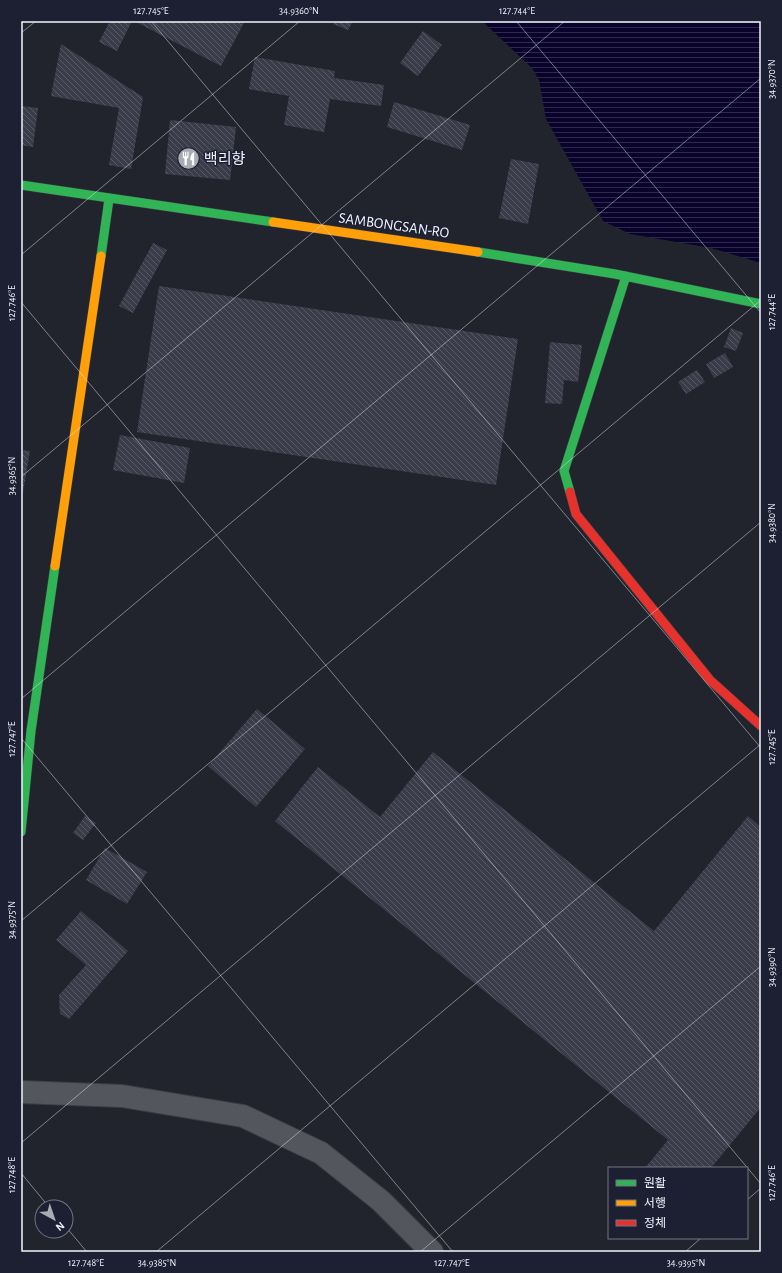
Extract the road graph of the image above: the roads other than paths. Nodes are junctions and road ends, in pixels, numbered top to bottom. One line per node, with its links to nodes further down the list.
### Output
1 (21, 185): 2 (street, SAMBONGSAN-RO)
2 (109, 199): 3 (street, SAMBONGSAN-RO); 6 (street)
3 (626, 276): 4 (street, SAMBONGSAN-RO); 5 (street)
4 (761, 304)
5 (761, 726)
6 (21, 832)
7 (21, 1092): 8 (street)
8 (432, 1252)

